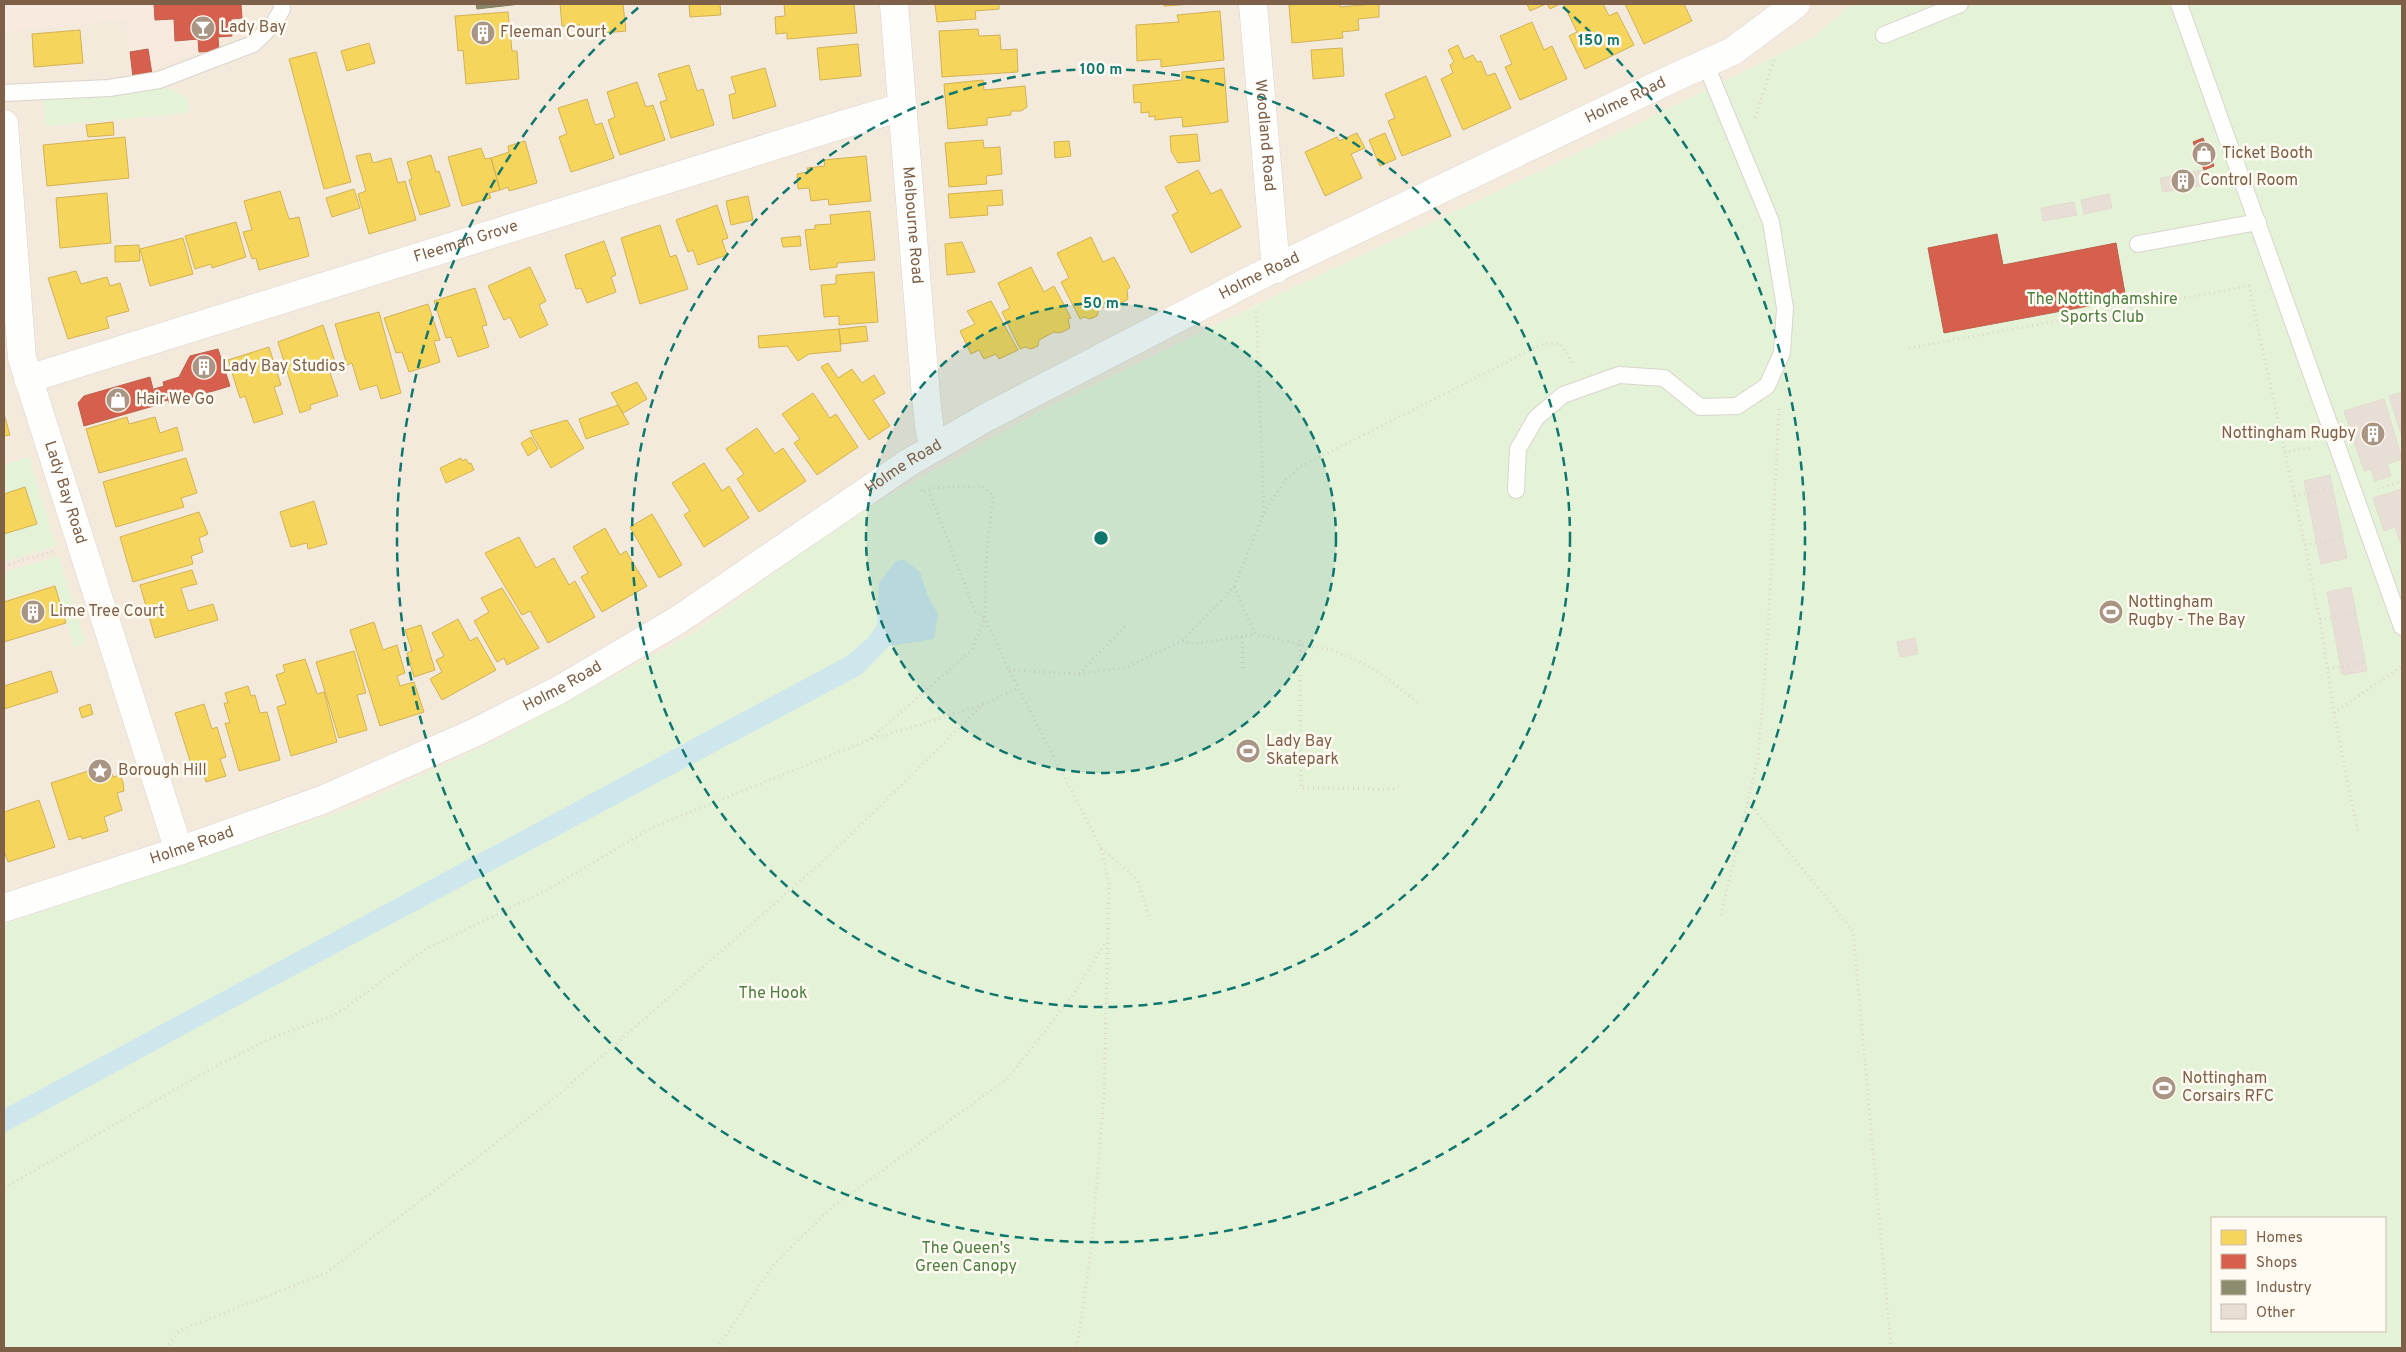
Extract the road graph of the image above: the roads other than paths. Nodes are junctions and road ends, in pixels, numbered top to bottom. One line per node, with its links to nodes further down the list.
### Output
1 (282, 4): 9 (lane)
2 (894, 4): 10 (street, Melbourne Road)
3 (1253, 4): 14 (street, Woodland Road)
4 (1796, 4): 8 (street, Holme Road)
5 (1960, 4): 7 (lane)
6 (2180, 4): 12 (lane)
7 (1884, 35)
8 (1706, 65): 14 (street, Holme Road); 17 (lane)
9 (4, 93)
10 (903, 107): 15 (street, Fleeman Grove); 16 (street, Melbourne Road)
11 (4, 124): 15 (street, Lady Bay Road)
12 (2258, 222): 13 (lane); 18 (lane)
13 (2138, 244)
14 (1266, 273): 16 (street, Holme Road)
15 (28, 379): 19 (street, Lady Bay Road)
16 (937, 445): 19 (street, Holme Road)
17 (1516, 490)
18 (2402, 627)
19 (179, 851): 20 (street, Holme Road)
20 (4, 908)

